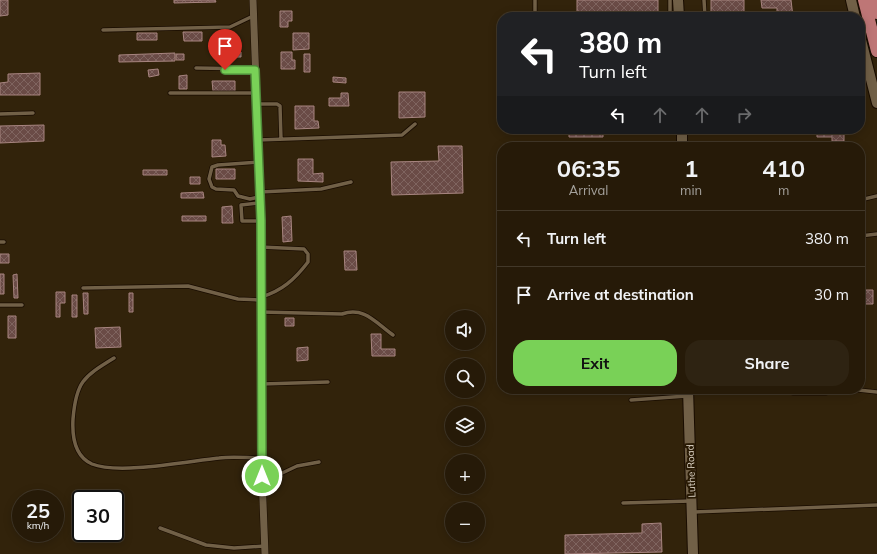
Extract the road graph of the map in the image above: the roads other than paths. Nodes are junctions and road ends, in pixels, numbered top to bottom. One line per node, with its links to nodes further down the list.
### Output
1 (253, 0): 15 (street)
2 (535, 0): 9 (lane)
3 (670, 0): 10 (lane)
4 (678, 0): 11 (street)
5 (704, 0): 12 (lane)
6 (851, 0): 13 (street)
7 (864, 0): 17 (highway)
8 (874, 0): 14 (highway)
9 (535, 12)
10 (670, 12)
11 (679, 12)
12 (705, 12)
13 (854, 12)
14 (877, 13)
15 (253, 16): 16 (lane); 20 (street)
16 (103, 30)
17 (877, 51)
18 (865, 56): 21 (street)
19 (196, 68): 20 (lane)
20 (255, 70): 24 (street)
21 (870, 75): 22 (lane); 25 (street)
22 (865, 77)
23 (170, 93): 24 (lane)
24 (256, 93): 26 (street)
25 (877, 103)
26 (256, 104): 30 (lane); 31 (street)
27 (33, 113): 28 (lane)
28 (0, 114)
29 (415, 124): 30 (lane)
30 (282, 139): 31 (lane)
31 (258, 140): 32 (street)
32 (258, 162): 35 (street); 35 (lane)
33 (351, 182): 35 (lane)
34 (877, 196): 36 (lane)
35 (259, 197): 37 (street); 37 (lane)
36 (865, 199)
37 (261, 221): 40 (street)
38 (877, 234): 39 (lane)
39 (865, 235)
40 (261, 247): 42 (street); 42 (lane)
41 (83, 288): 42 (lane)
42 (261, 299): 45 (street)
43 (0, 305): 44 (lane)
44 (22, 305)
45 (262, 312): 46 (lane); 49 (street)
46 (393, 335)
47 (114, 358): 55 (lane)
48 (328, 382): 49 (lane)
49 (262, 384): 55 (street)
50 (865, 391): 51 (lane)
51 (877, 392)
52 (670, 394): 54 (lane)
53 (689, 394): 58 (street, Luthe Road)
54 (631, 400)
55 (262, 458): 57 (street)
56 (319, 462): 57 (lane)
57 (262, 476): 63 (street)
58 (692, 501): 59 (lane); 61 (street, Luthe Road)
59 (624, 504)
60 (877, 505): 61 (lane)
61 (693, 512): 64 (street, Luthe Road)
62 (160, 528): 63 (lane)
63 (265, 550)
64 (694, 554)

